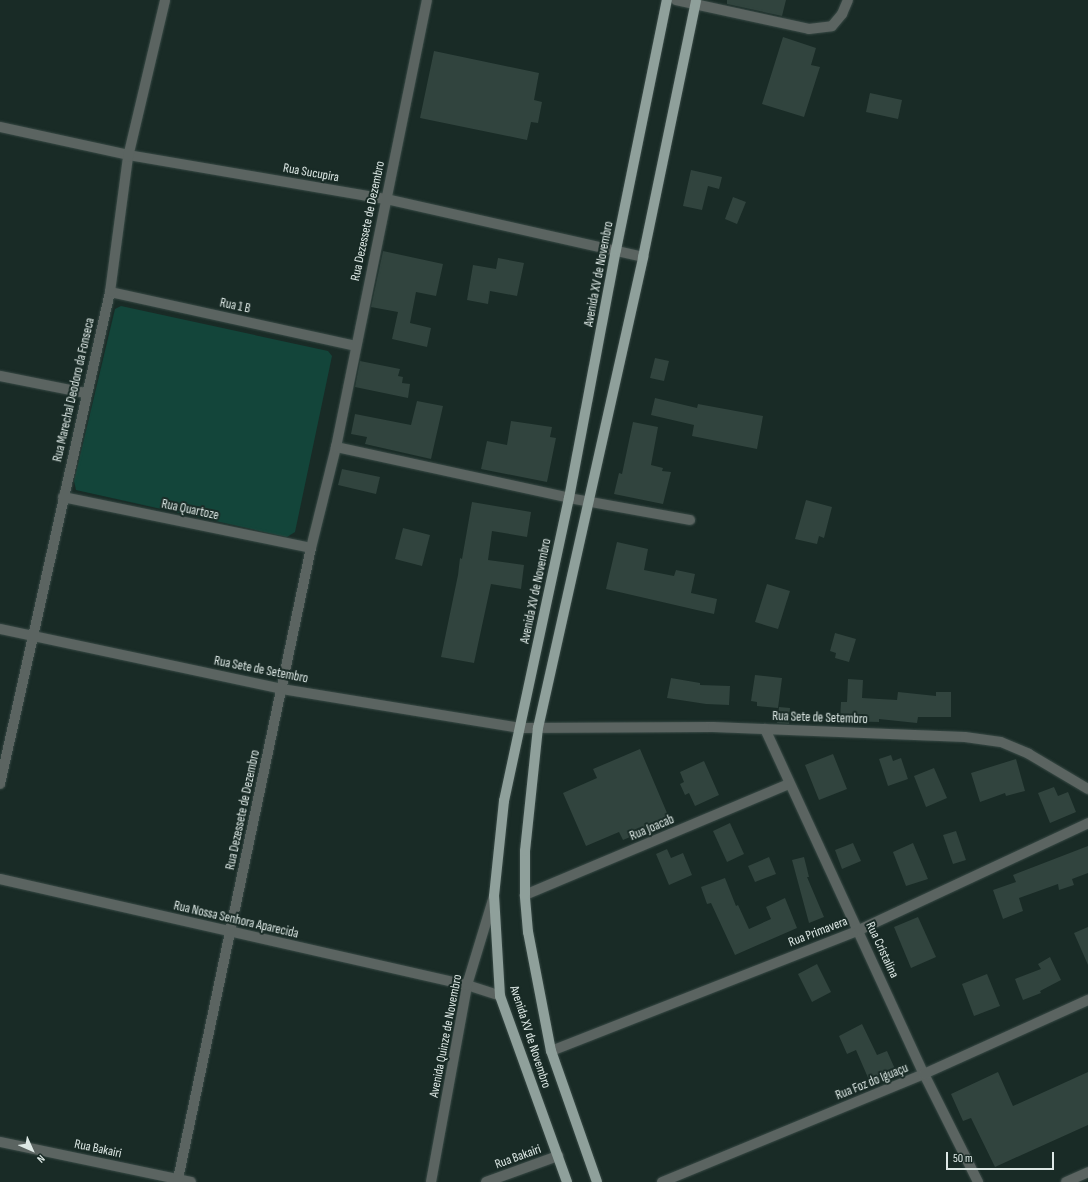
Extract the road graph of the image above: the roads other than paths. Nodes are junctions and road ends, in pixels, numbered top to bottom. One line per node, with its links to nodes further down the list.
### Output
1 (165, 0): 8 (street, Rua Marechal Deodoro da Fonseca)
2 (427, 0): 9 (street, Rua Dezessete de Dezembro)
3 (667, 0): 10 (main road, Avenida XV de Novembro)
4 (676, 0): 6 (street)
5 (848, 0): 6 (street)
6 (696, 2): 11 (main road, Avenida XV de Novembro)
7 (0, 127): 8 (street, Rua Sucupira)
8 (128, 155): 9 (street, Rua Sucupira); 12 (street, Rua Marechal Deodoro da Fonseca)
9 (386, 199): 10 (street, Rua Sucupira); 13 (street, Rua Dezessete de Dezembro)
10 (616, 250): 11 (street, Rua Sucupira); 18 (main road, Avenida XV de Novembro)
11 (642, 257): 19 (main road, Avenida XV de Novembro)
12 (110, 292): 13 (street, Rua 1 B); 15 (street, Rua Marechal Deodoro da Fonseca)
13 (355, 346): 16 (street, Rua Dezessete de Dezembro)
14 (0, 376): 15 (street)
15 (86, 393): 17 (street, Rua Marechal Deodoro da Fonseca)
16 (336, 447): 18 (street); 21 (street, Rua Dezessete de Dezembro)
17 (63, 497): 21 (street, Rua Quartoze); 23 (street, Rua Marechal Deodoro da Fonseca)
18 (569, 498): 19 (street); 25 (main road, Avenida XV de Novembro)
19 (589, 502): 20 (street); 26 (main road, Avenida XV de Novembro)
20 (690, 520)
21 (311, 548): 24 (street, Rua Dezessete de Dezembro)
22 (0, 629): 23 (street, Rua Sete de Setembro)
23 (32, 635): 24 (street, Rua Sete de Setembro); 28 (street, Rua Marechal Deodoro da Fonseca)
24 (282, 689): 25 (street, Rua Sete de Setembro); 36 (street, Rua Dezessete de Dezembro)
25 (519, 728): 26 (street, Rua Sete de Setembro); 34 (main road, Avenida XV de Novembro)
26 (538, 728): 27 (street, Rua Sete de Setembro); 33 (main road, Avenida XV de Novembro)
27 (764, 729): 29 (street, Rua Cristalina); 30 (street, Rua Sete de Setembro)
28 (0, 784)
29 (789, 784): 33 (street, Rua Joacab); 35 (street, Rua Cristalina)
30 (1088, 789)
31 (1088, 823): 35 (street, Rua Primavera)
32 (0, 879): 36 (street, Rua Nossa Senhora Aparecida)
33 (525, 895): 40 (main road, Avenida XV de Novembro)
34 (494, 896): 37 (street, Avenida Quinze de Novembro); 38 (main road, Avenida XV de Novembro)
35 (859, 930): 40 (street, Rua Primavera); 41 (street, Rua Cristalina)
36 (230, 933): 37 (street, Rua Nossa Senhora Aparecida); 45 (street, Rua Dezessete de Dezembro)
37 (467, 985): 38 (street, Rua Nossa Senhora Aparecida); 47 (street, Avenida Quinze de Novembro)
38 (500, 996): 43 (main road, Avenida XV de Novembro)
39 (1088, 1000): 41 (street, Rua Foz do Iguaçu)
40 (551, 1051): 50 (main road, Avenida XV de Novembro)
41 (924, 1074): 51 (street, Rua Foz do Iguaçu); 52 (street, Rua Cristalina)
42 (0, 1142): 45 (street, Rua Bakairi)
43 (558, 1156): 48 (street, Rua Bakairi); 49 (main road, Avenida XV de Novembro)
44 (1088, 1172): 53 (street)
45 (178, 1179): 46 (street, Rua Bakairi)
46 (191, 1182)
47 (431, 1182)
48 (486, 1182)
49 (567, 1182)
50 (597, 1182)
51 (662, 1182)
52 (978, 1182)
53 (1066, 1182)

